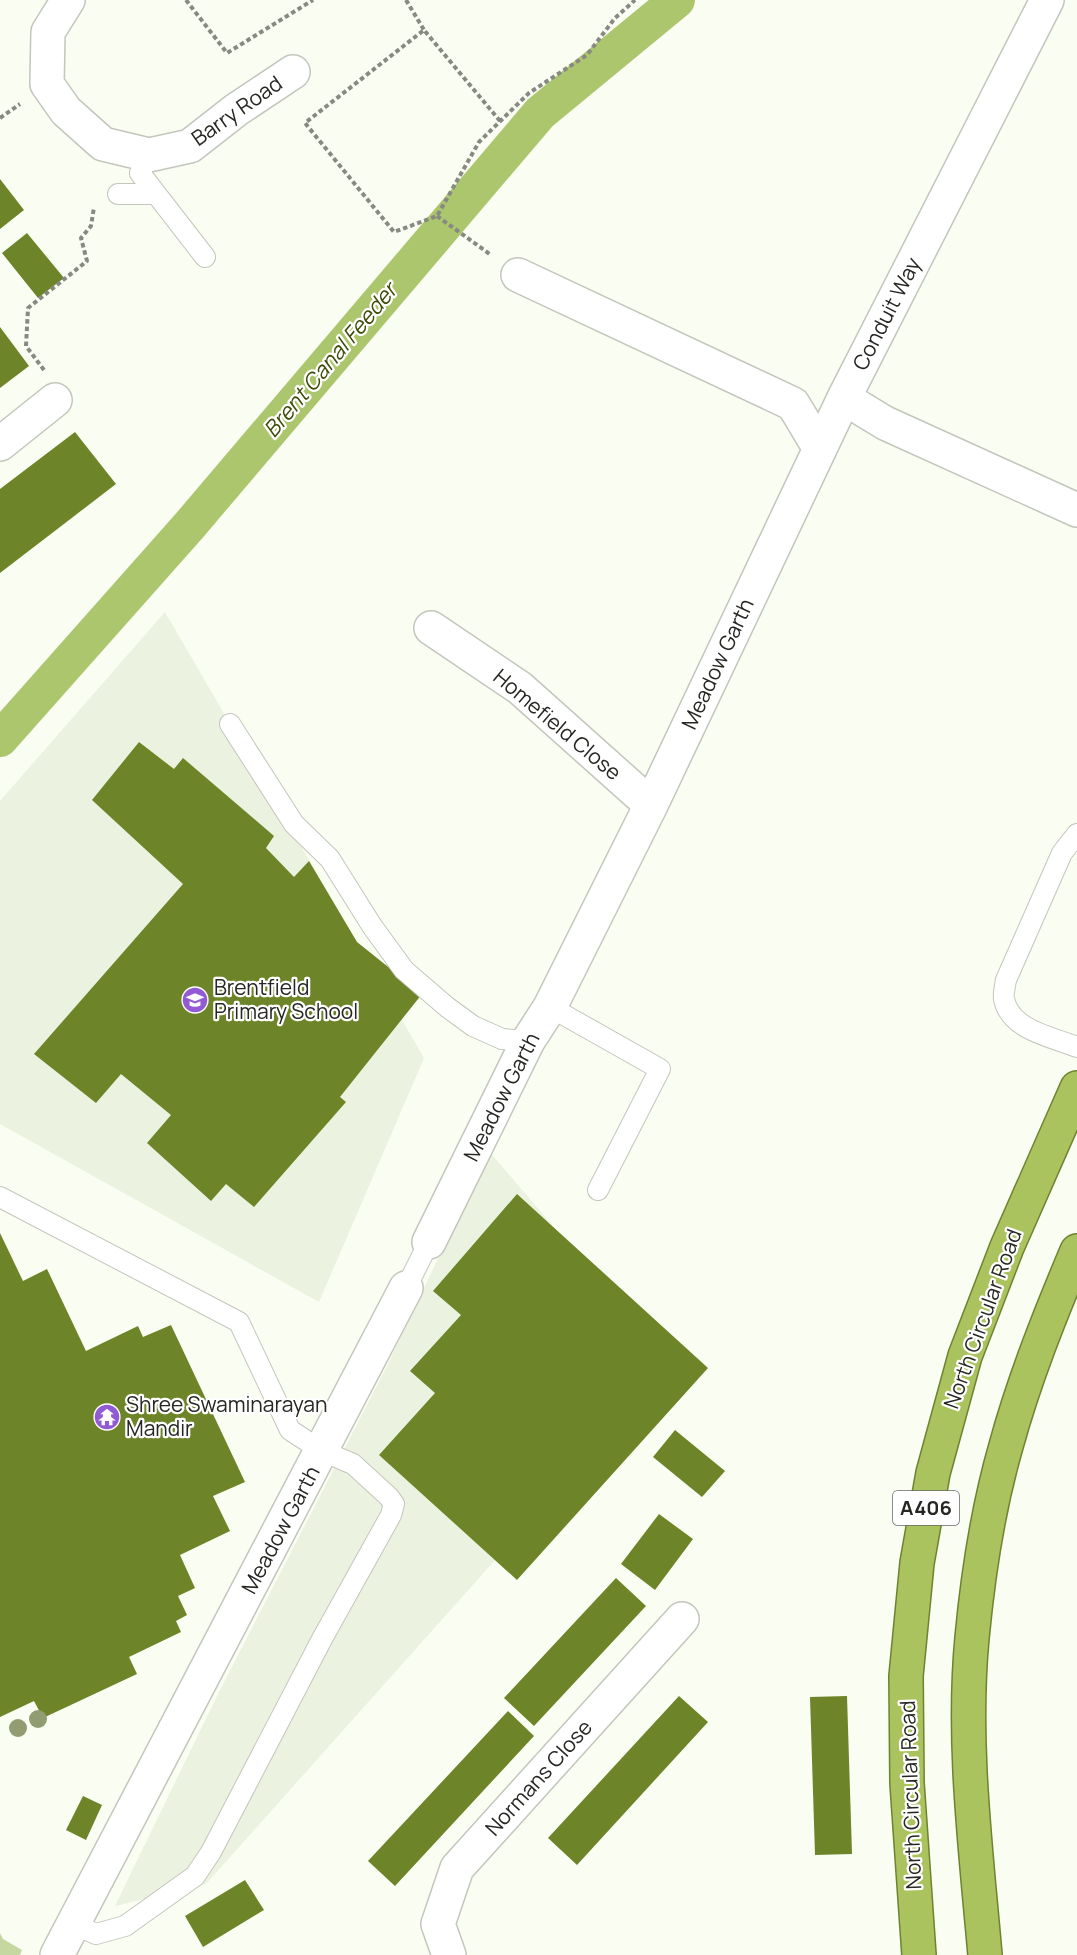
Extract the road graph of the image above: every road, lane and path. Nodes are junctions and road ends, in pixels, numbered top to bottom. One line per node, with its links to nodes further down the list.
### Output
1 (68, 0): 10 (street, Barry Road)
2 (186, 0): 3 (path)
3 (313, 0)
4 (406, 0): 7 (path)
5 (634, 0): 9 (path)
6 (1047, 0): 19 (street, Conduit Way)
7 (424, 30): 9 (path); 14 (path)
8 (293, 72): 10 (street, Barry Road)
9 (500, 121): 14 (path)
10 (149, 155): 12 (lane)
11 (118, 194): 12 (lane)
12 (156, 194): 16 (lane)
13 (95, 202): 18 (path)
14 (437, 216): 15 (path)
15 (465, 236)
16 (205, 257)
17 (518, 275): 21 (street)
18 (52, 390): 20 (street)
19 (844, 398): 21 (street, Meadow Garth); 22 (street)
20 (0, 444)
21 (820, 448): 25 (street, Meadow Garth)
22 (1077, 510)
23 (431, 628): 25 (street, Homefield Close)
24 (230, 724): 28 (lane)
25 (651, 805): 27 (street, Meadow Garth)
26 (1077, 834): 29 (lane)
27 (550, 1007): 28 (street, Meadow Garth); 31 (lane, Meadow Garth)
28 (528, 1041): 33 (street, Meadow Garth)
29 (1077, 1047)
30 (1077, 1088): 41 (highway, North Circular Road / A406)
31 (598, 1190)
32 (0, 1197): 36 (lane)
33 (429, 1242): 35 (lane, Meadow Garth)
34 (1077, 1251): 42 (highway, A406)
35 (406, 1288): 36 (street, Meadow Garth)
36 (322, 1451): 38 (street, Meadow Garth); 38 (lane)
37 (682, 1619): 40 (street, Normans Close)
38 (73, 1924): 39 (street, Meadow Garth)
39 (57, 1955)
40 (449, 1955)
41 (919, 1955)
42 (985, 1955)

